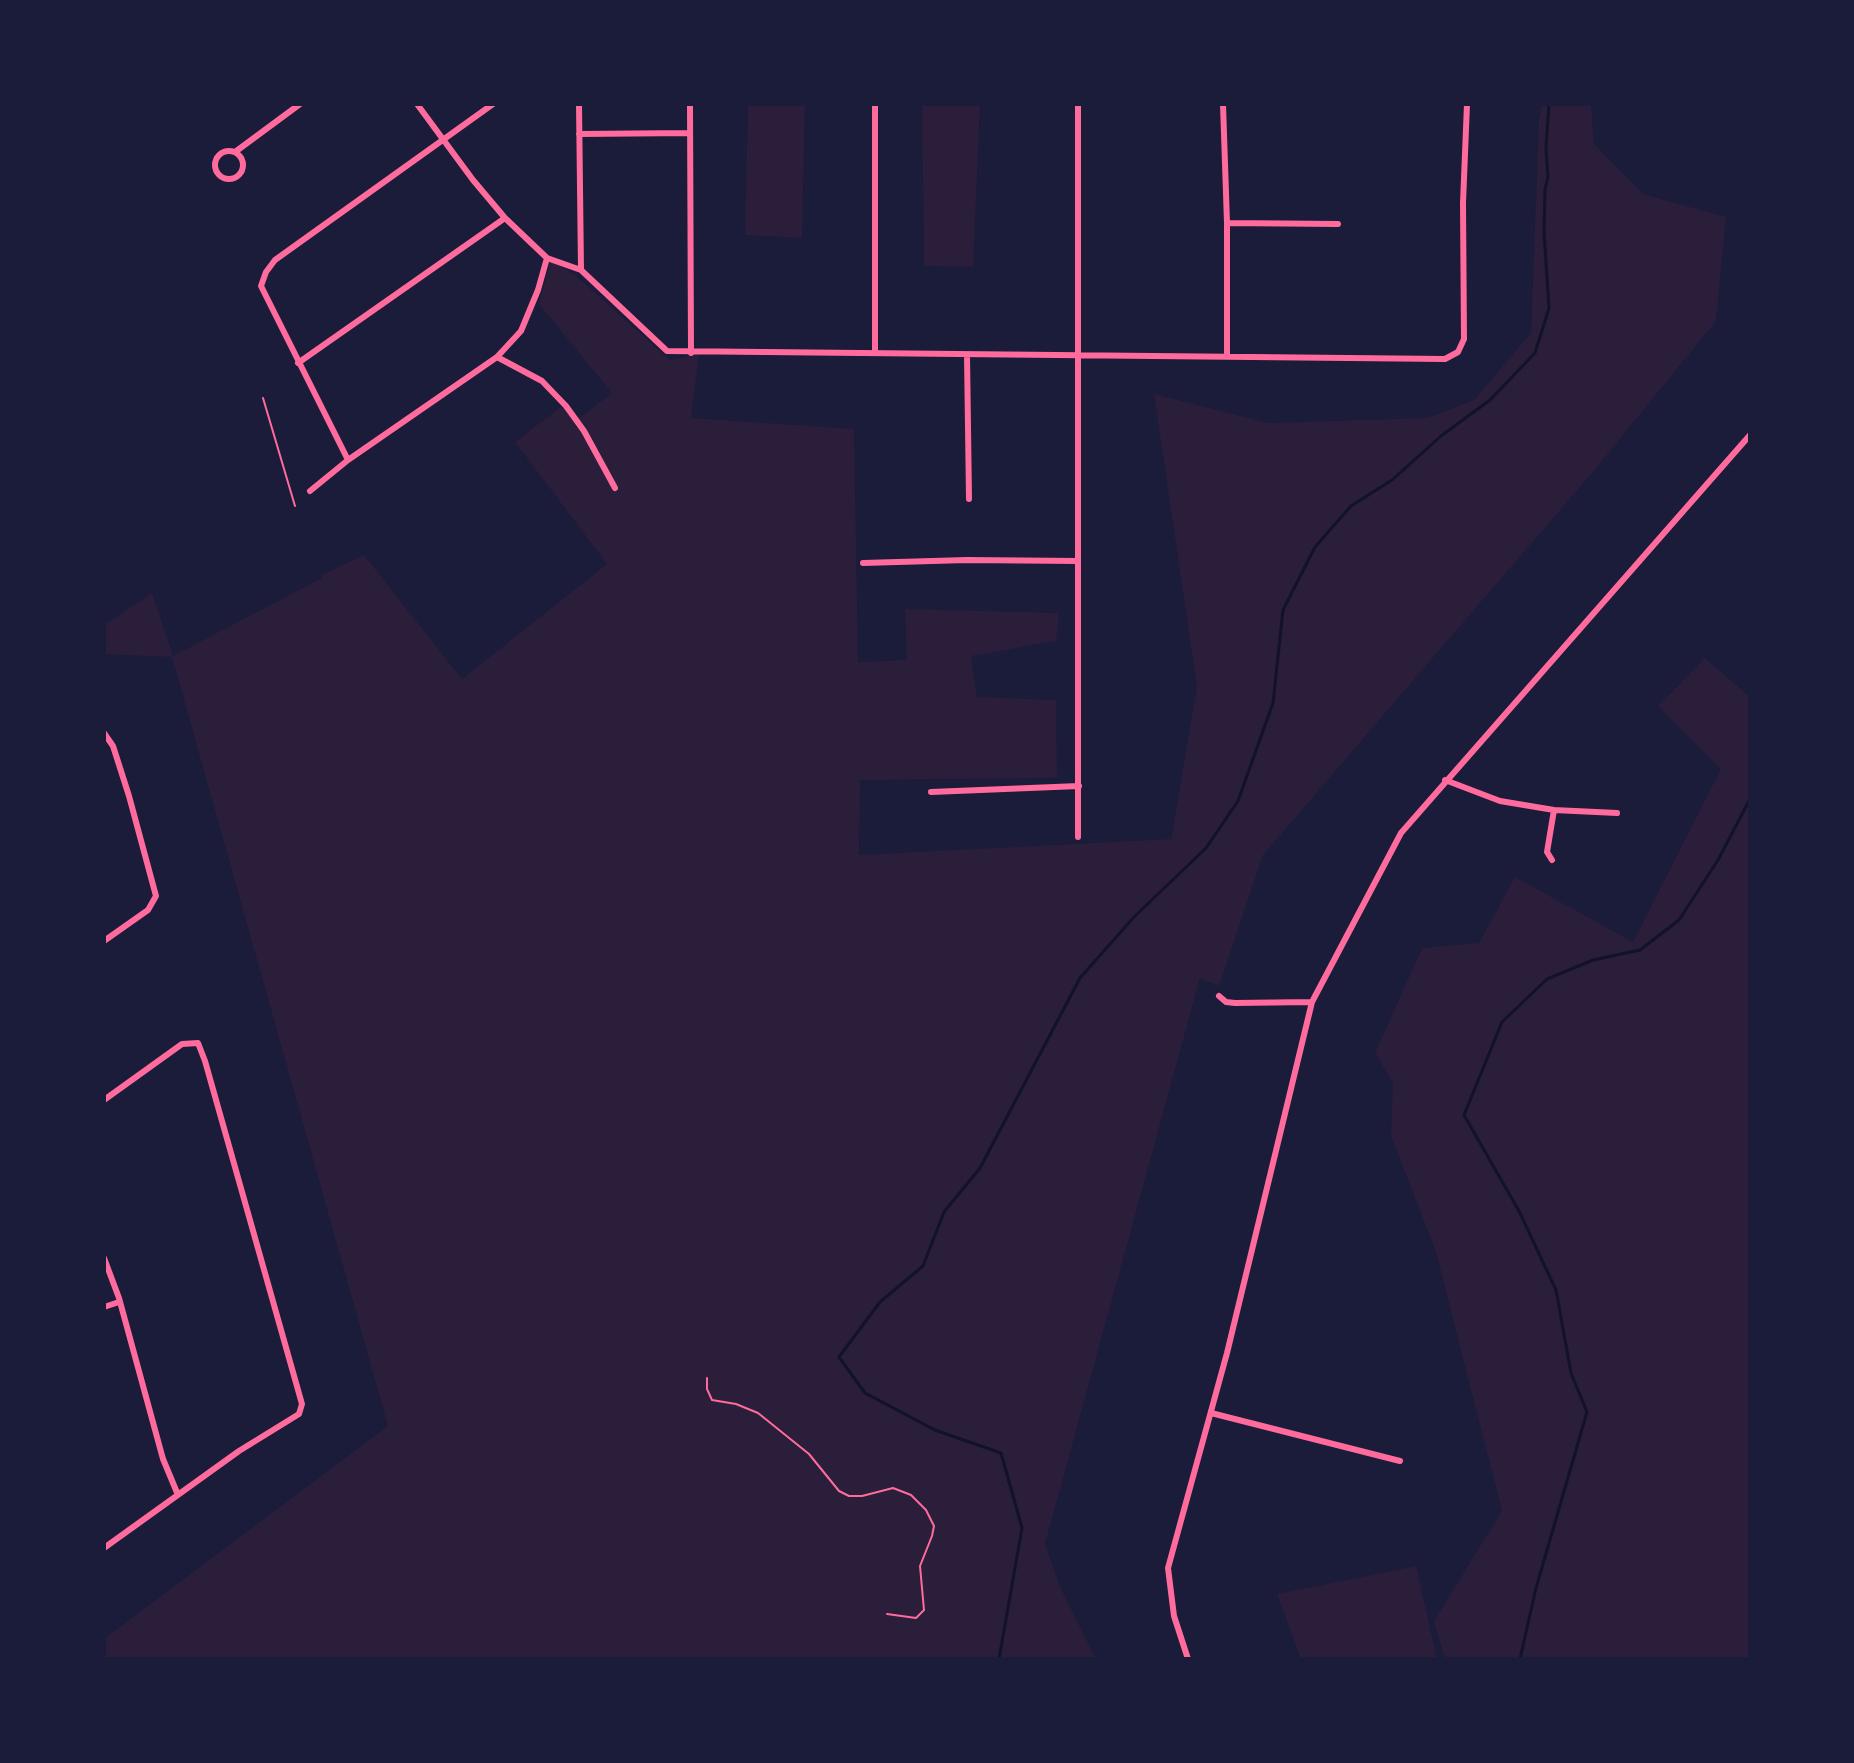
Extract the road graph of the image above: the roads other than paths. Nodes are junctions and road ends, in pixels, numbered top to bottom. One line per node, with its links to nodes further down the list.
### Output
1 (300, 104): 13 (street)
2 (417, 104): 12 (street)
3 (493, 104): 12 (street)
4 (579, 104): 11 (street)
5 (690, 104): 10 (street)
6 (875, 104): 20 (street)
7 (1078, 104): 22 (street)
8 (1223, 104): 15 (street)
9 (1467, 104): 23 (street)
10 (690, 133): 11 (street); 19 (street)
11 (579, 134): 18 (street)
12 (443, 139): 14 (street); 25 (street)
13 (235, 152): 13 (street)
14 (505, 218): 17 (street); 25 (street)
15 (1227, 223): 16 (street); 23 (street)
16 (1338, 224)
17 (547, 258): 18 (street); 24 (street)
18 (581, 270): 19 (street)
19 (691, 353): 20 (street)
20 (875, 353): 21 (street)
21 (967, 355): 22 (street); 30 (street)
22 (1078, 355): 23 (street); 31 (street)
23 (1227, 355)
24 (497, 357): 27 (street); 28 (street)
25 (298, 363): 27 (street)
26 (1750, 435): 34 (street)
27 (348, 460): 29 (street)
28 (615, 488)
29 (310, 491)
30 (969, 499)
31 (1078, 561): 32 (street); 35 (street)
32 (863, 563)
33 (104, 733): 41 (street)
34 (1445, 780): 37 (street); 43 (street)
35 (1079, 786): 36 (street); 39 (street)
36 (931, 792)
37 (1554, 810): 38 (street); 40 (street)
38 (1617, 813)
39 (1078, 837)
40 (1552, 860)
41 (104, 941)
42 (1219, 996): 43 (street)
43 (1312, 1002): 48 (street)
44 (104, 1100): 50 (street)
45 (104, 1258): 46 (street)
46 (119, 1302): 47 (street); 50 (street)
47 (104, 1307)
48 (1211, 1413): 49 (street); 52 (street)
49 (1400, 1461)
50 (178, 1495): 51 (street)
51 (104, 1548)
52 (1188, 1659)

